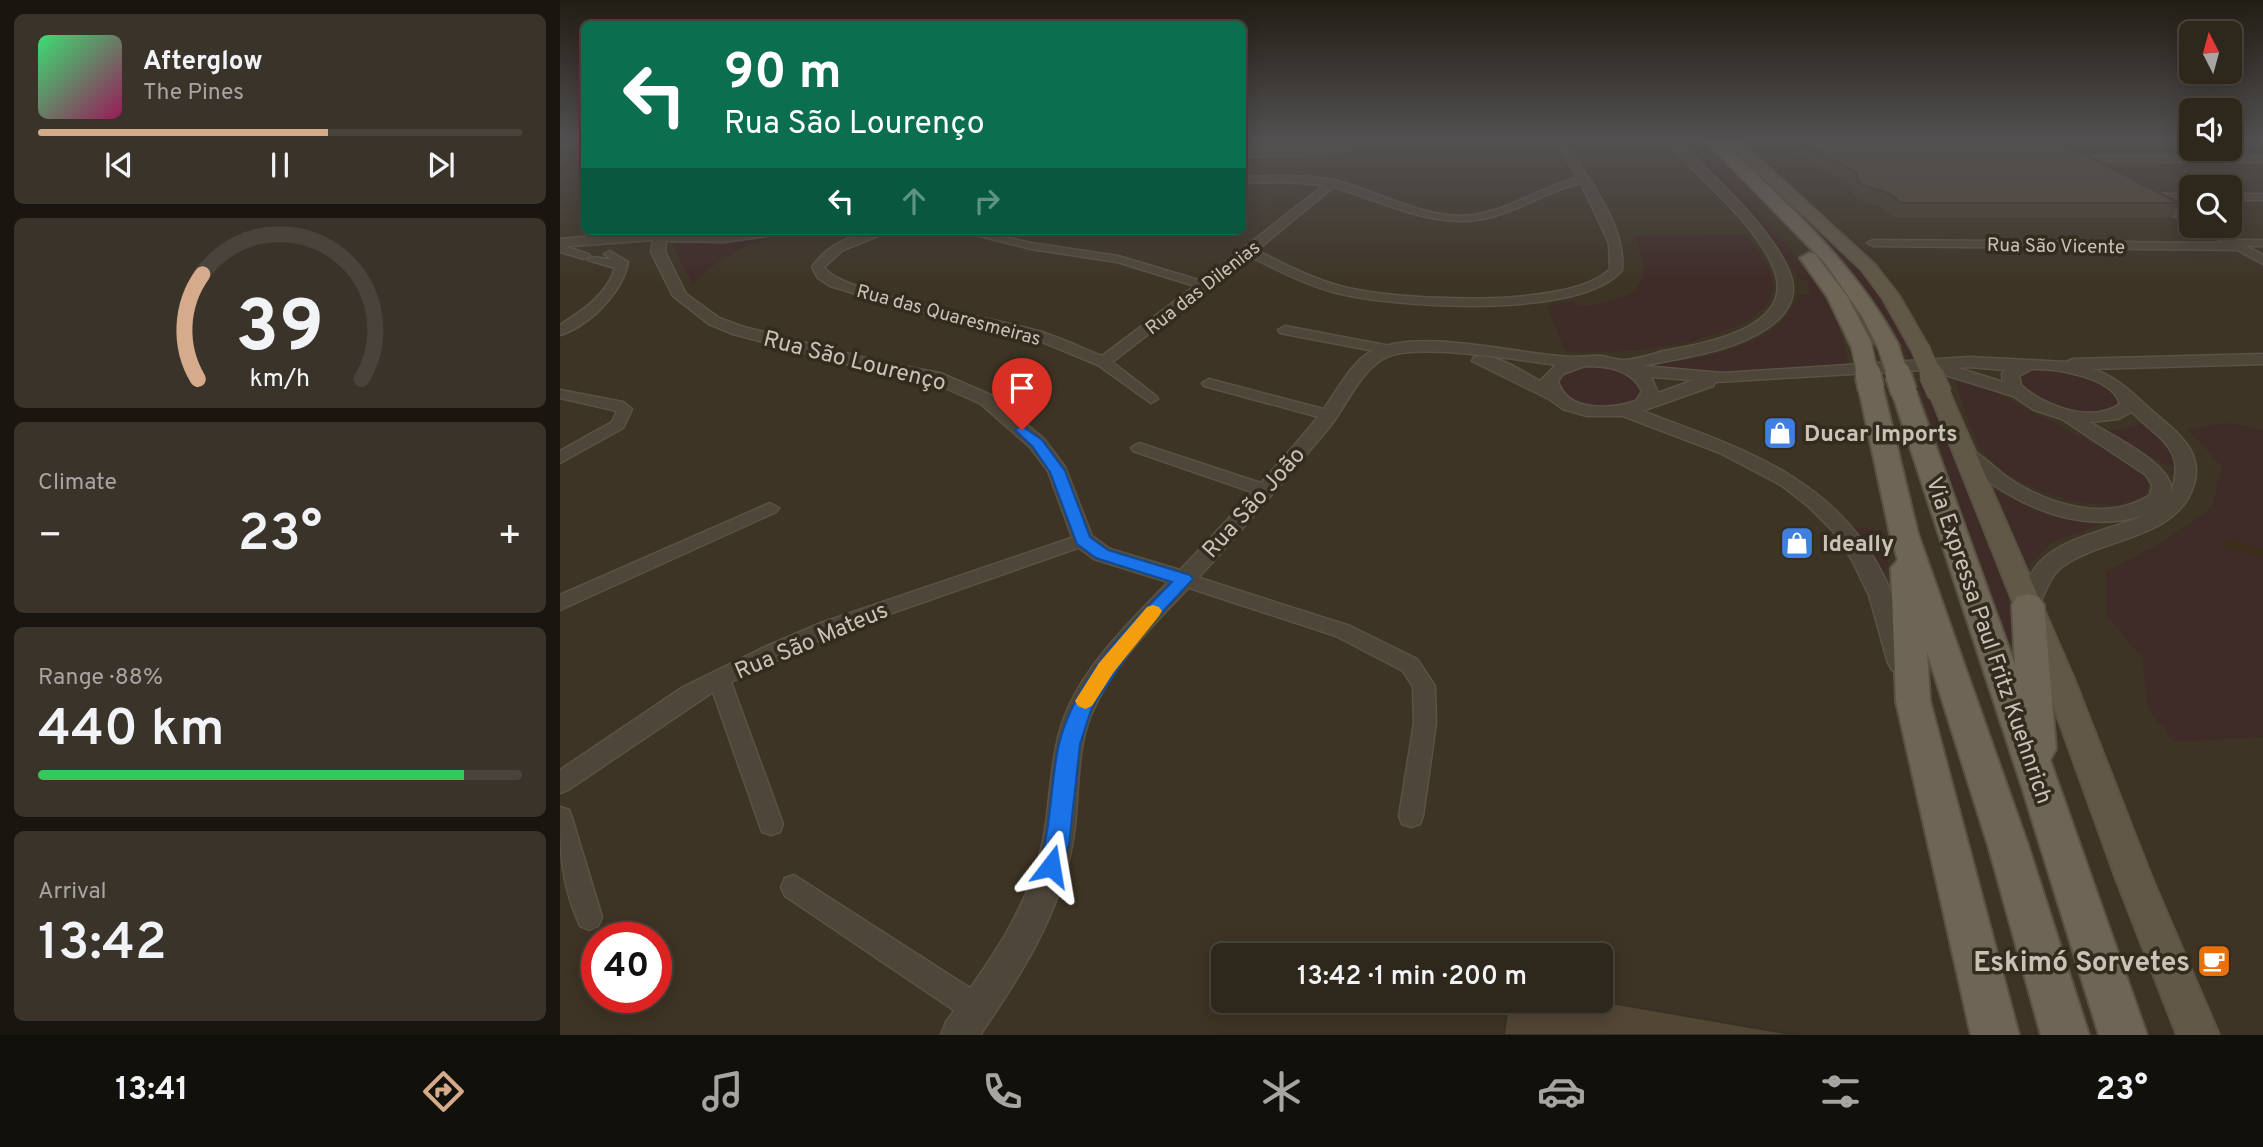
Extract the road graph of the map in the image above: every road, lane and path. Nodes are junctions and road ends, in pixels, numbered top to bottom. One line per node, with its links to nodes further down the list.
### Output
1 (1326, 188): 23 (street, Rua das Dilenias)
2 (1348, 188): 3 (street)
3 (1551, 188)
4 (1589, 188): 23 (street)
5 (1717, 188): 37 (street)
6 (1743, 188): 54 (main road, Via Expressa Paul Fritz Kuehnrich, bridge)
7 (1761, 188): 62 (main road, Via Expressa Paul Fritz Kuehnrich, bridge)
8 (1783, 188): 50 (main road, bridge)
9 (2141, 194): 10 (street); 13 (street)
10 (2179, 196)
11 (2242, 197): 12 (street)
12 (2263, 197)
13 (2179, 215)
14 (745, 235): 17 (street)
15 (872, 235): 33 (street, Rua das Quaresmeiras)
16 (982, 235): 27 (street)
17 (660, 236): 24 (street); 55 (street, Rua São Lourenço)
18 (2222, 238): 22 (street)
19 (1873, 243): 22 (street, Rua São Vicente)
20 (2263, 243): 22 (street, Rua São Vicente)
21 (560, 245): 24 (street); 24 (street)
22 (2235, 245): 25 (street)
23 (1249, 251): 27 (street, Rua das Dilenias)
24 (598, 252): 26 (street); 26 (street)
25 (2263, 260)
26 (622, 266): 29 (street)
27 (1204, 285): 33 (street, Rua das Dilenias)
28 (1285, 330): 31 (street)
29 (560, 331)
30 (1430, 348): 31 (street); 34 (street); 43 (street)
31 (1390, 350): 48 (street, Rua São João)
32 (2263, 359): 38 (street)
33 (1103, 362): 45 (street, Rua das Quaresmeiras)
34 (1577, 362): 37 (street); 43 (street)
35 (1932, 365): 36 (street); 39 (street); 41 (street)
36 (2021, 366): 38 (street); 41 (street)
37 (1629, 368): 39 (street); 46 (street)
38 (2101, 370): 44 (street)
39 (1723, 378): 46 (street)
40 (1209, 383): 48 (street)
41 (2018, 393): 47 (street)
42 (560, 394): 51 (street)
43 (1554, 395): 46 (street)
44 (2127, 398): 47 (street); 58 (street)
45 (1151, 399)
46 (1635, 408): 60 (street)
47 (2063, 414): 50 (street)
48 (1330, 415): 52 (street, Rua São João)
49 (1139, 448): 52 (street)
50 (1965, 454): 58 (main road)
51 (560, 458)
52 (1264, 490): 56 (street, Rua São João)
53 (769, 508): 57 (street)
54 (1904, 534): 60 (main road); 71 (main road, Via Expressa Paul Fritz Kuehnrich)
55 (1083, 540): 56 (street); 59 (street, Rua São Mateus)
56 (1184, 579): 63 (street); 68 (street, Rua São João)
57 (560, 603)
58 (2028, 605): 62 (main road); 73 (main road)
59 (719, 679): 61 (street, Rua São Mateus); 65 (street)
60 (1913, 701): 70 (main road)
61 (560, 783)
62 (2041, 787): 72 (main road, Via Expressa Paul Fritz Kuehnrich)
63 (1411, 816)
64 (560, 818): 67 (street)
65 (771, 824)
66 (794, 887): 68 (street)
67 (589, 917)
68 (977, 1009): 69 (street, Rua São João)
69 (959, 1035)
70 (1995, 1035)
71 (2065, 1035)
72 (2123, 1035)
73 (2198, 1035)

